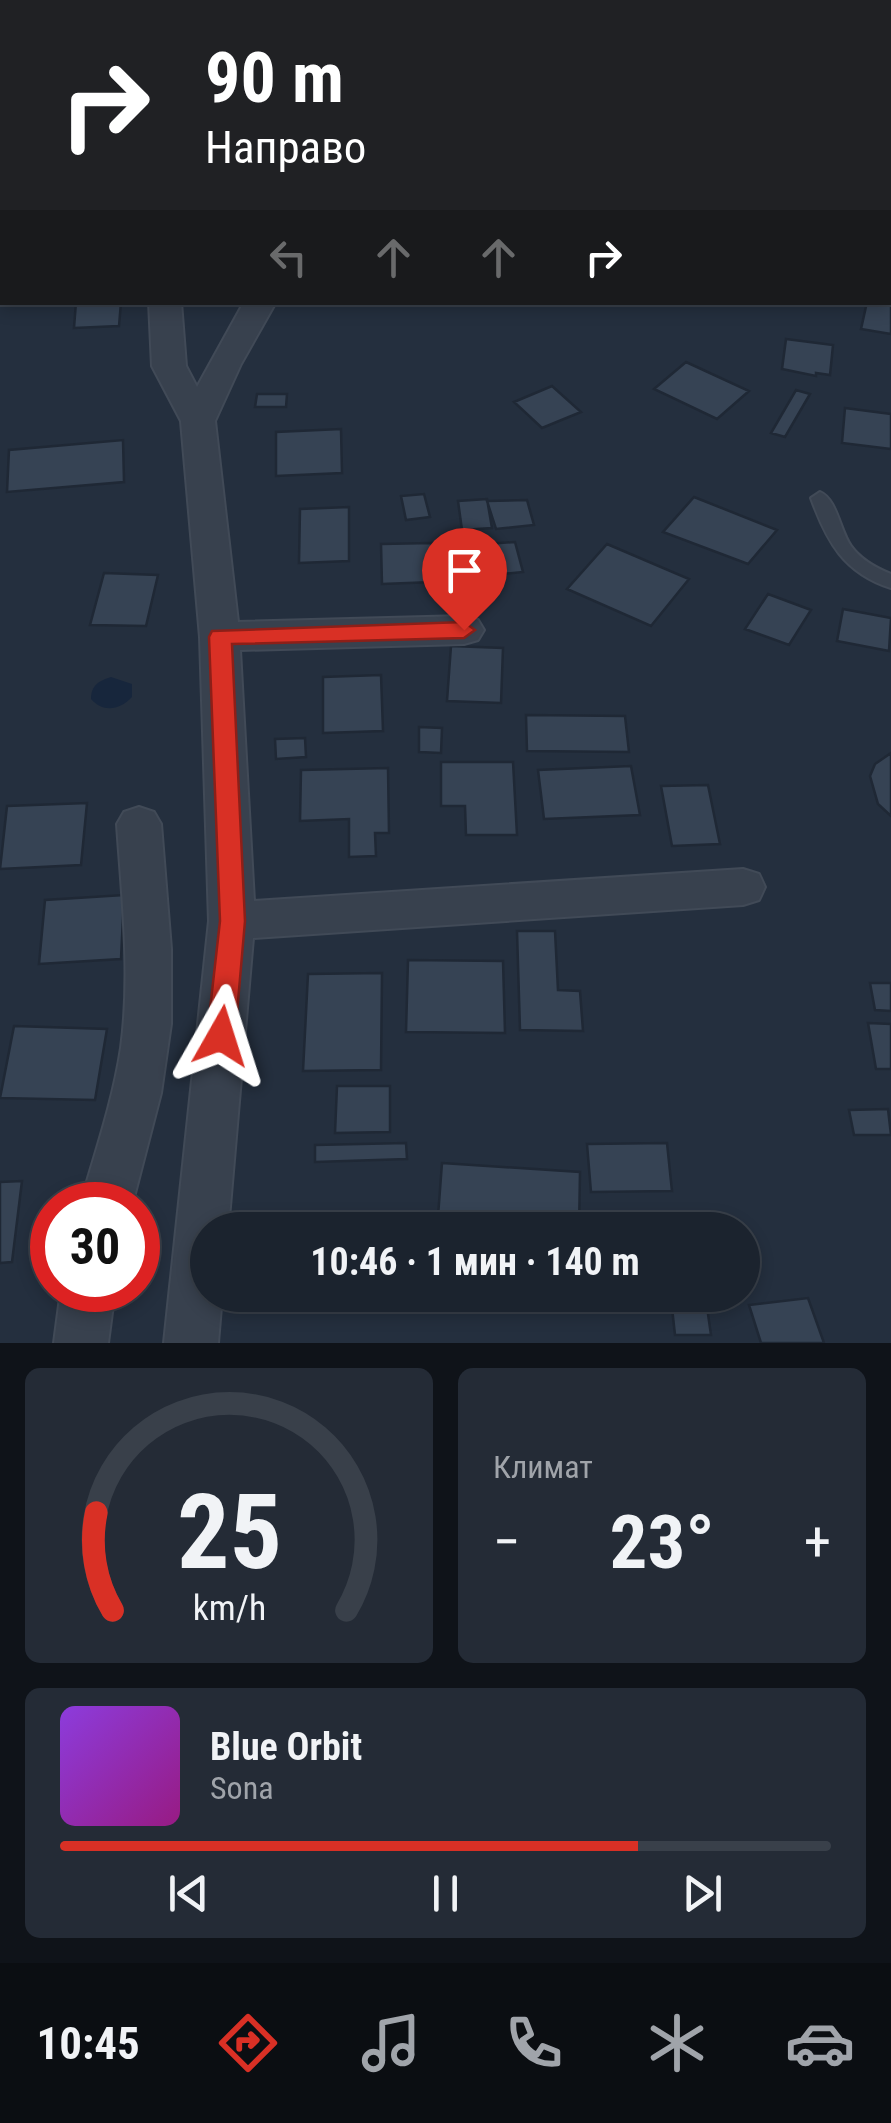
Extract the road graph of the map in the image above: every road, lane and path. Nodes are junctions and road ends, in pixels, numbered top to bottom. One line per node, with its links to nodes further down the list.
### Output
1 (164, 305): 3 (street)
2 (258, 305): 3 (street)
3 (198, 421): 7 (street)
4 (820, 498): 5 (lane)
5 (891, 581)
6 (464, 630): 7 (street)
7 (220, 637): 10 (street)
8 (139, 824): 11 (street)
9 (744, 887): 10 (street)
10 (232, 921): 14 (street)
11 (112, 1182)
12 (85, 1312): 13 (street)
13 (81, 1343)
14 (191, 1343)

